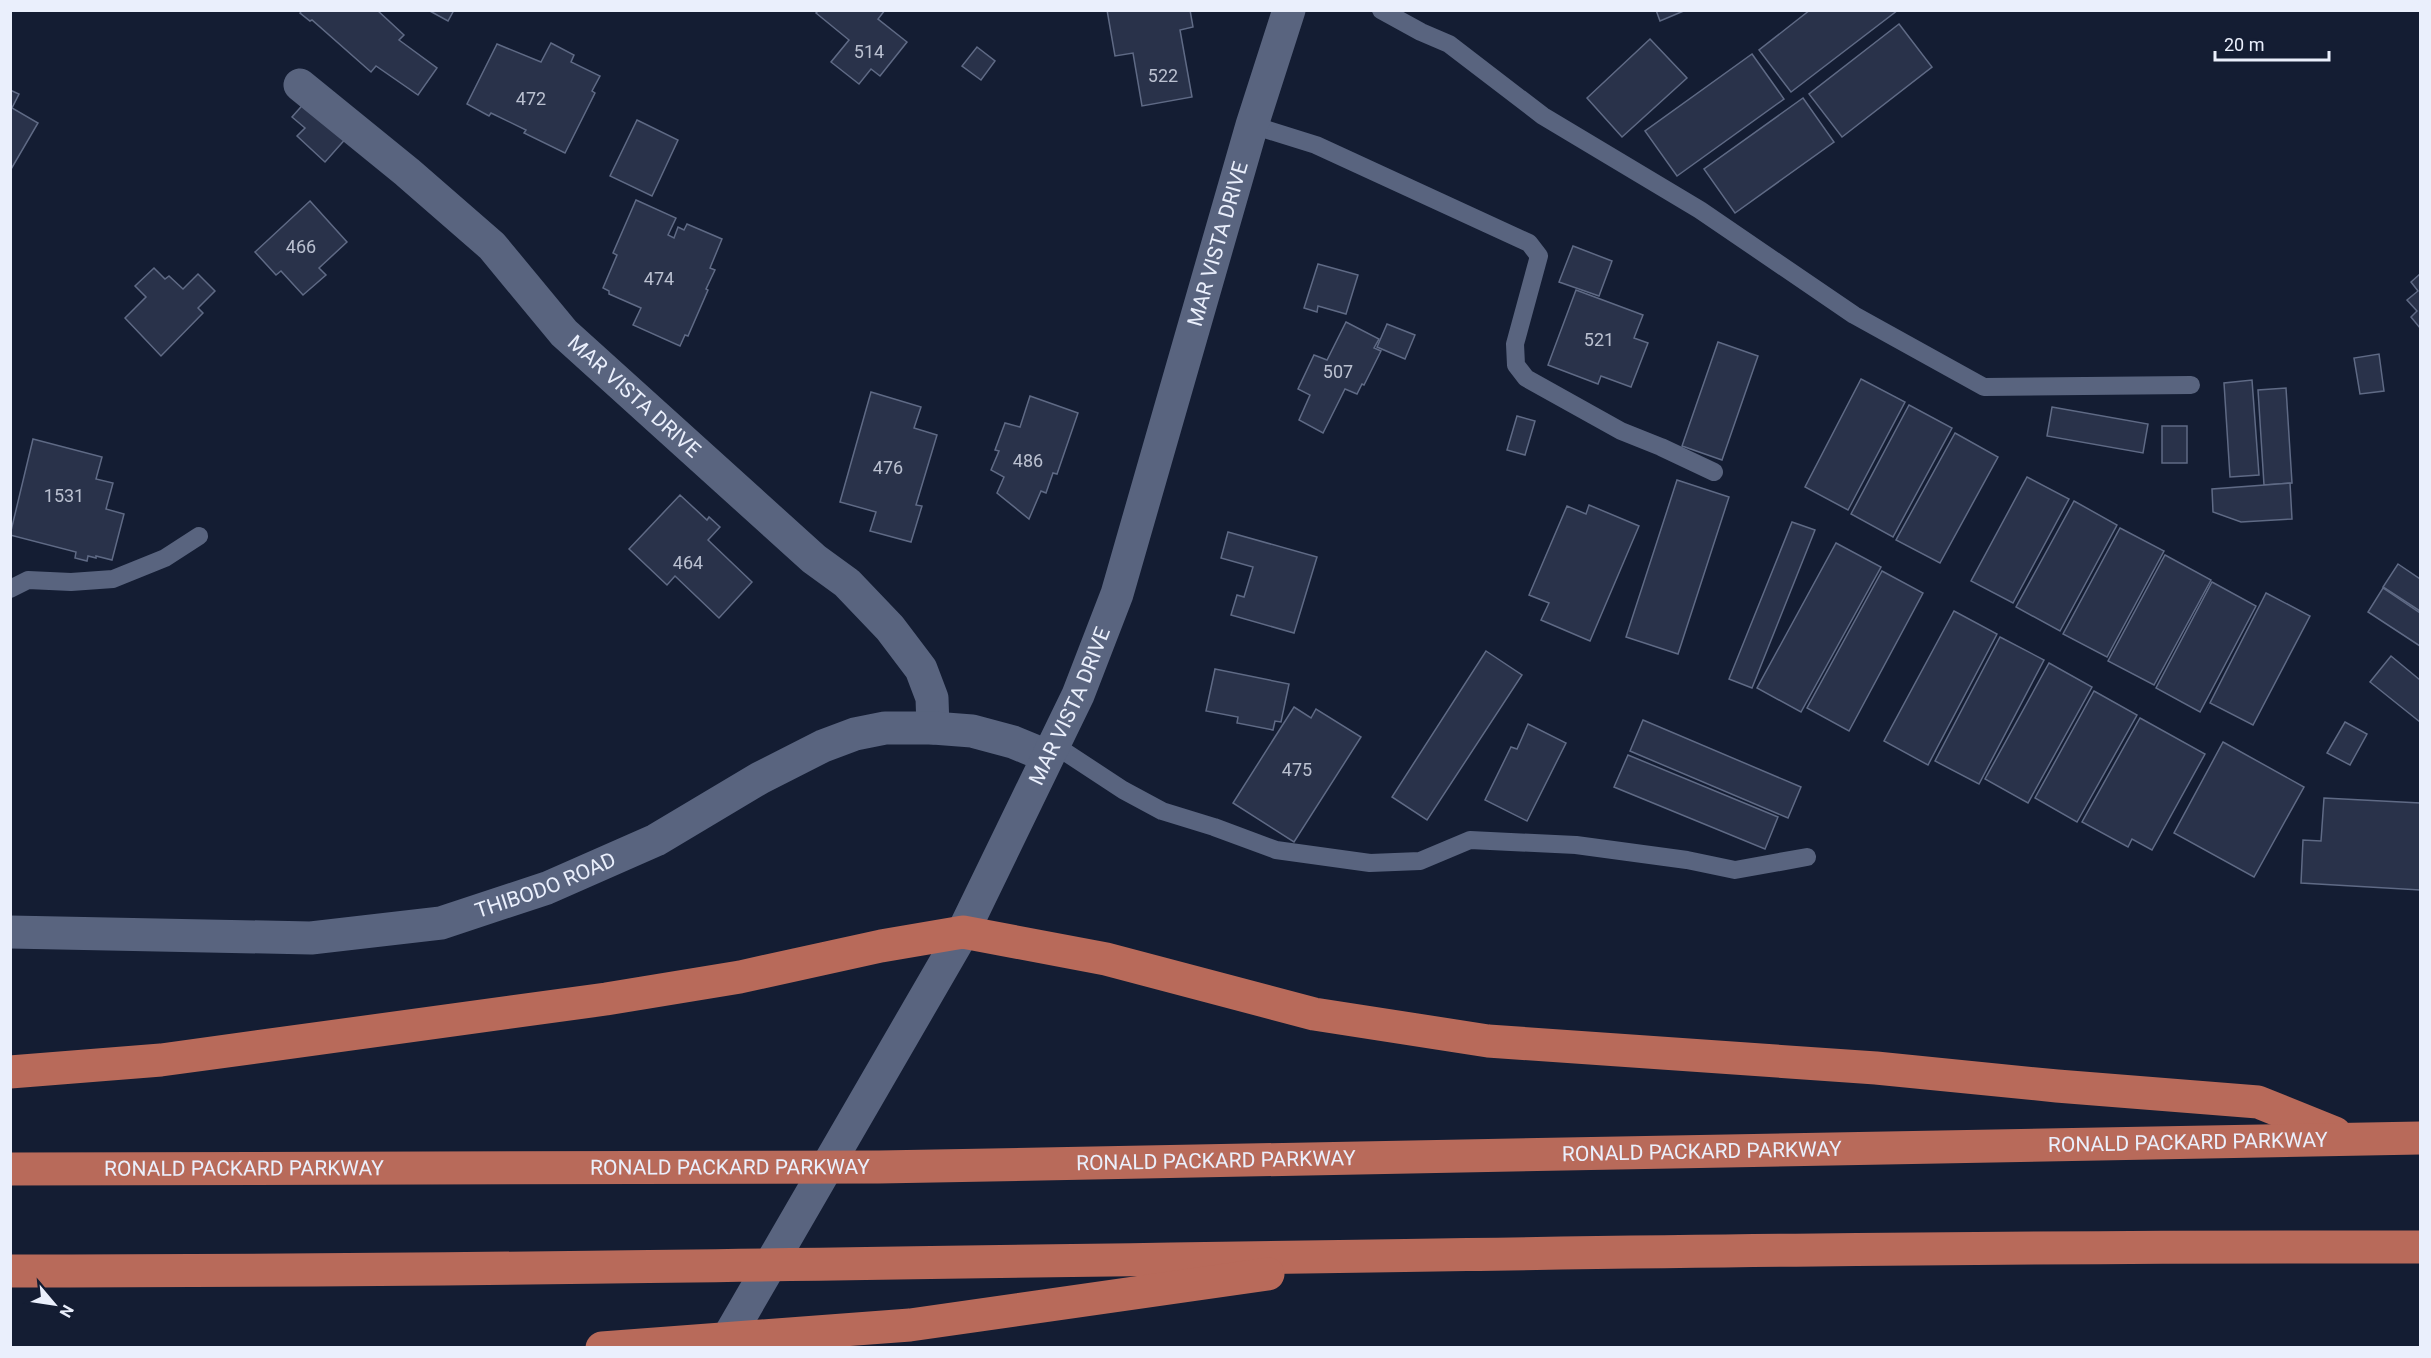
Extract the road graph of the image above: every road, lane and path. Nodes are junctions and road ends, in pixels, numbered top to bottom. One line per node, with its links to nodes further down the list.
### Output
1 (1289, 10): 4 (street, MAR VISTA DRIVE)
2 (1381, 10): 5 (lane)
3 (300, 85): 9 (street, MAR VISTA DRIVE)
4 (1252, 125): 6 (lane); 10 (street, MAR VISTA DRIVE)
5 (2191, 385)
6 (1714, 472)
7 (199, 536): 8 (lane)
8 (10, 590)
9 (933, 728): 10 (street, THIBODO ROAD); 12 (street, THIBODO ROAD)
10 (1050, 750): 11 (lane); 13 (street, MAR VISTA DRIVE)
11 (1807, 857)
12 (10, 932)
13 (963, 932): 14 (highway); 15 (highway); 22 (street, MAR VISTA DRIVE)
14 (10, 1072)
15 (2348, 1138): 16 (highway, RONALD PACKARD PARKWAY); 17 (highway, RONALD PACKARD PARKWAY)
16 (2421, 1138)
17 (10, 1169)
18 (2421, 1246): 19 (highway)
19 (1407, 1255): 20 (highway); 21 (highway)
20 (10, 1271)
21 (602, 1347)
22 (722, 1347)

